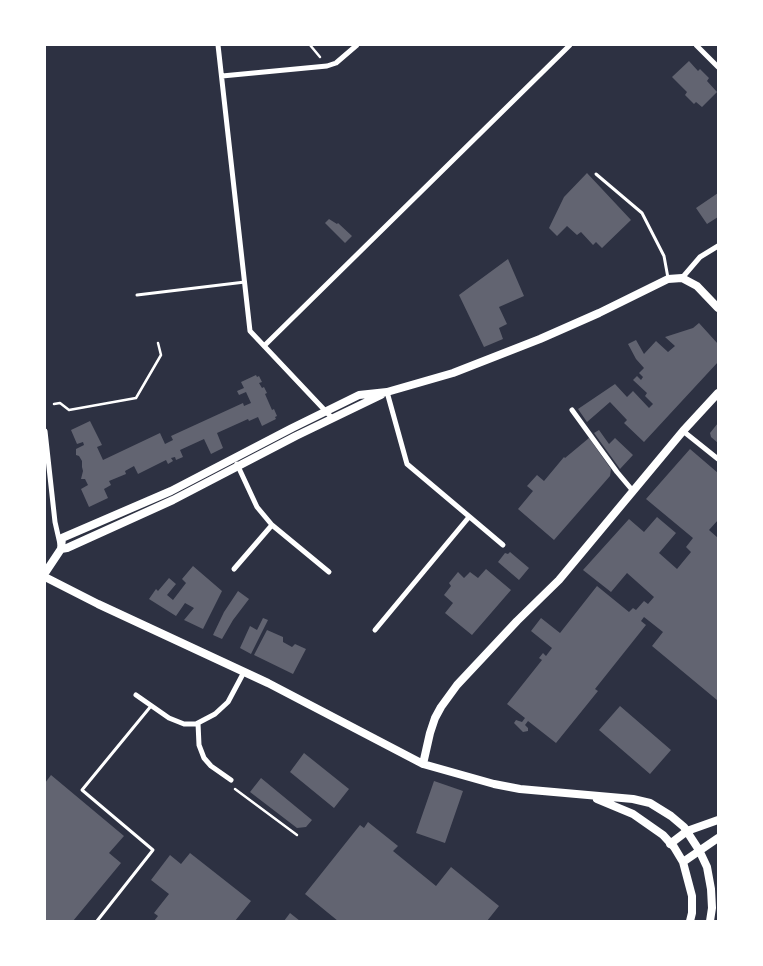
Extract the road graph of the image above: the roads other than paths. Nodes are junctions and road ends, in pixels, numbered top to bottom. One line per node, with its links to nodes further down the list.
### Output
1 (218, 45): 6 (street)
2 (357, 45): 6 (street)
3 (570, 45): 14 (street)
4 (696, 45): 5 (street)
5 (718, 67)
6 (222, 76): 11 (street)
7 (596, 174): 10 (lane)
8 (718, 246): 9 (street)
9 (682, 278): 10 (street); 13 (street)
10 (668, 279): 15 (street)
11 (245, 282): 12 (lane); 14 (street)
12 (137, 295)
13 (718, 308)
14 (264, 346): 18 (street)
15 (387, 392): 18 (street); 19 (street); 26 (street)
16 (718, 393): 21 (street)
17 (572, 410): 25 (street)
18 (325, 411): 19 (street); 22 (street)
19 (333, 418): 24 (street)
20 (45, 431): 29 (street)
21 (683, 431): 23 (street); 25 (street)
22 (235, 459): 24 (street); 29 (street)
23 (718, 459)
24 (238, 467): 27 (street); 29 (street)
25 (633, 491): 39 (street)
26 (469, 516): 28 (street); 34 (street)
27 (272, 525): 30 (street); 31 (street)
28 (503, 545)
29 (61, 549): 32 (street)
30 (234, 569)
31 (329, 572)
32 (45, 573)
33 (45, 577): 35 (street)
34 (375, 630)
35 (244, 672): 38 (street); 39 (street)
36 (136, 695): 37 (street)
37 (151, 706): 38 (street); 48 (lane)
38 (198, 722): 40 (street)
39 (423, 764): 41 (street)
40 (232, 780)
41 (593, 797): 43 (street); 45 (street)
42 (718, 820): 43 (street)
43 (687, 831): 45 (street); 46 (street)
44 (718, 838): 46 (street)
45 (670, 844): 47 (street)
46 (699, 850): 47 (street); 50 (street)
47 (682, 862): 49 (street)
48 (97, 921)
49 (690, 921)
50 (710, 921)

